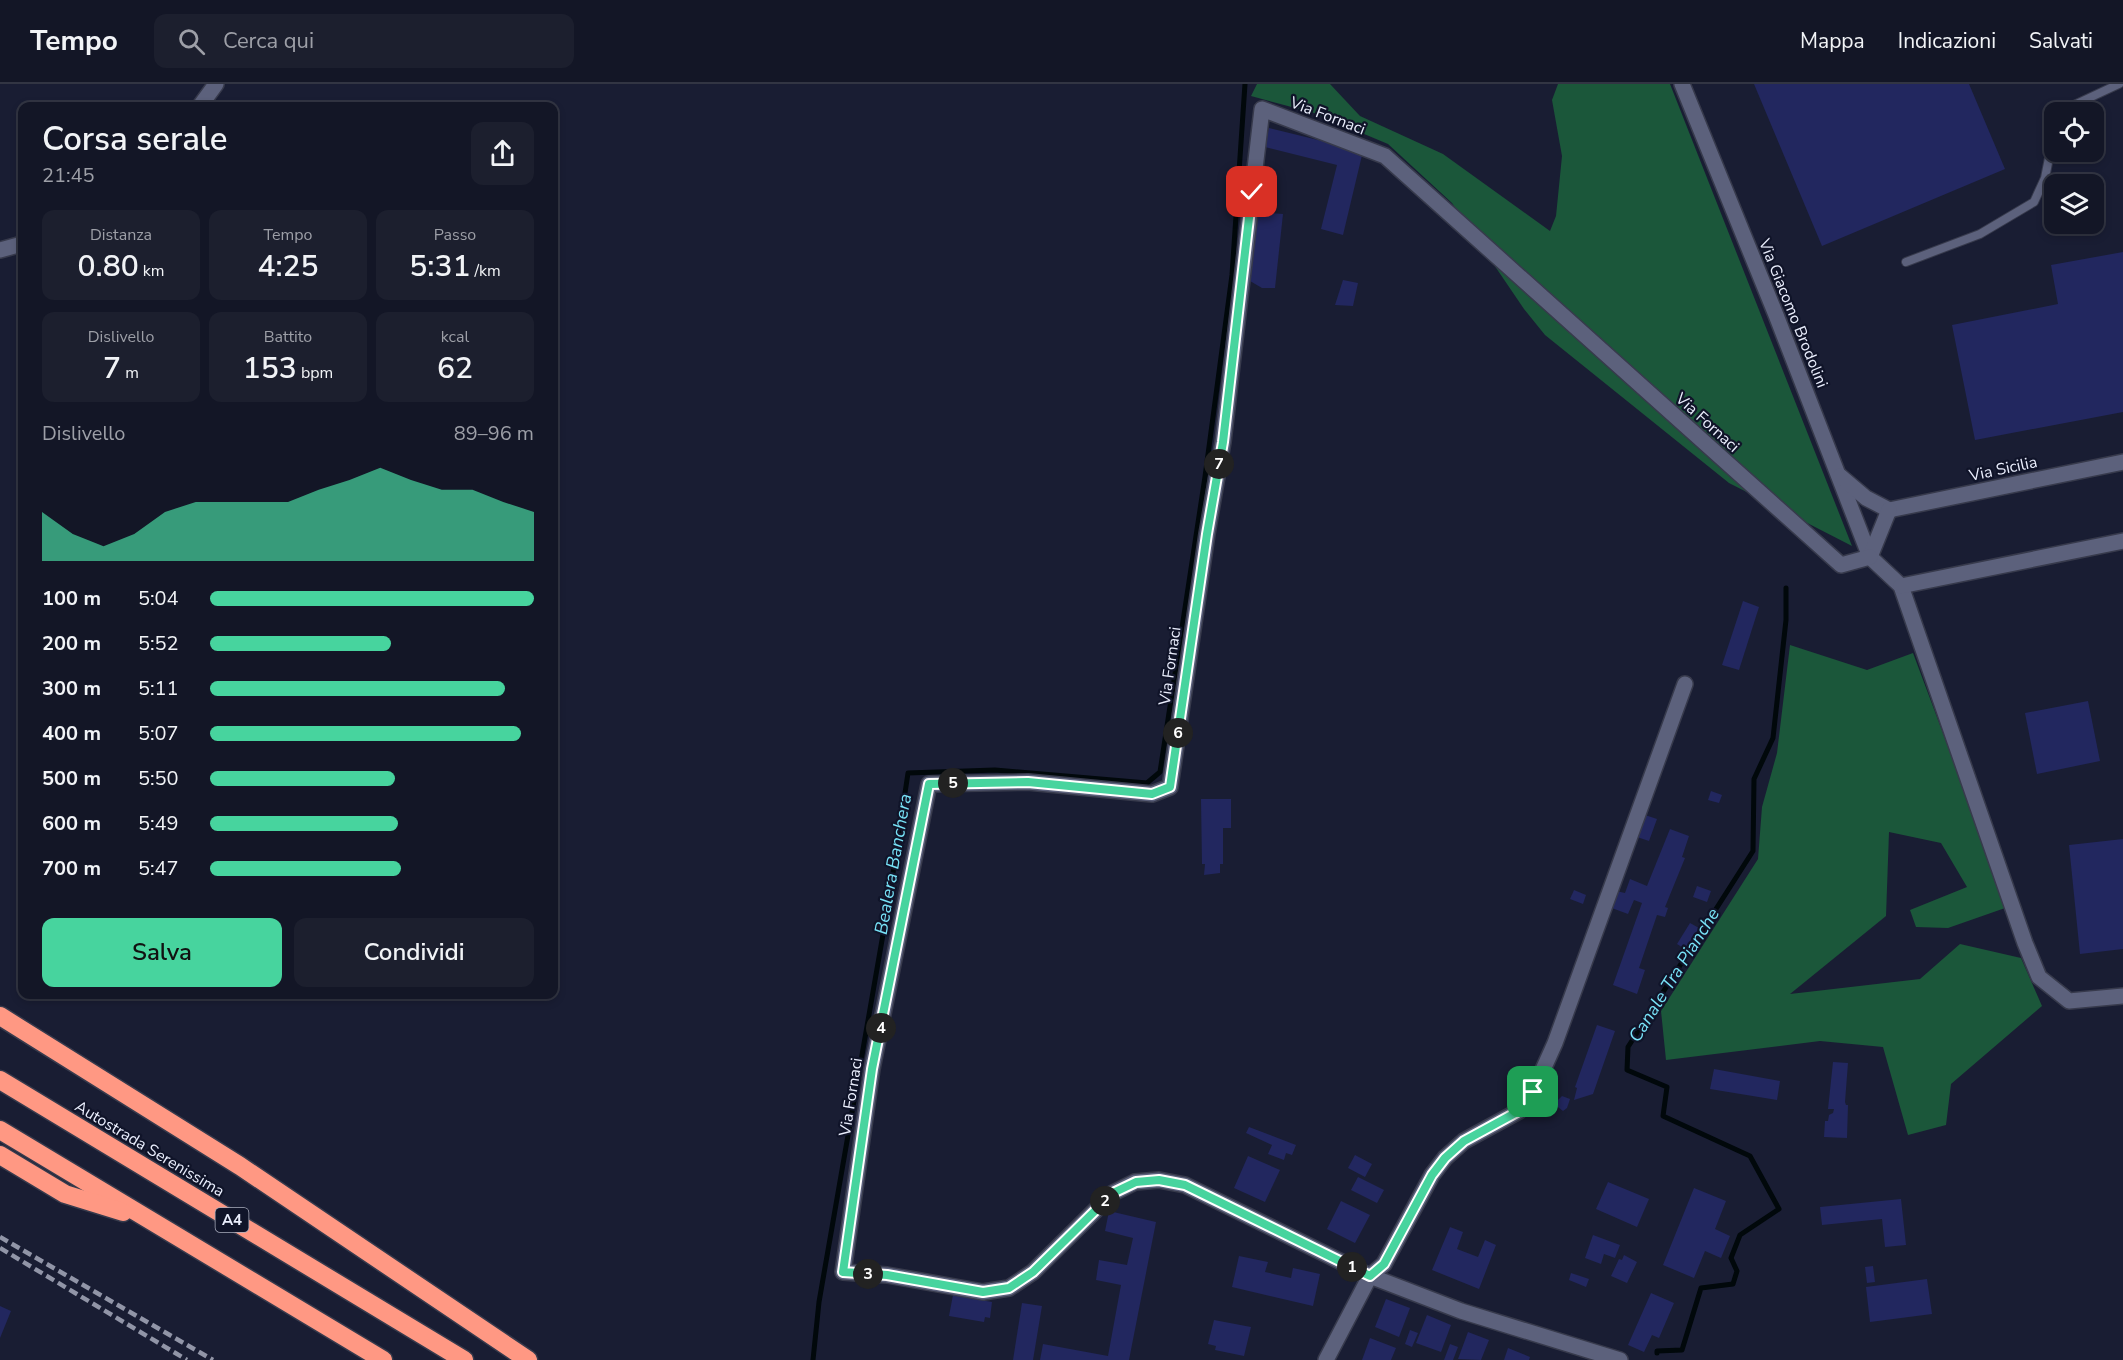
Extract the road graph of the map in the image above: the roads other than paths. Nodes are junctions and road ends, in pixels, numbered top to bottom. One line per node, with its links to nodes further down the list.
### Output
1 (216, 84): 4 (street)
2 (1682, 84): 11 (street, Via Giacomo Brodolini)
3 (2120, 84): 5 (lane)
4 (203, 102)
5 (2081, 102)
6 (2048, 162): 9 (lane)
7 (18, 245): 8 (street)
8 (0, 250)
9 (1906, 262)
10 (2123, 462): 12 (street, Via Sicilia)
11 (1839, 475): 12 (street); 14 (street, Via Giacomo Brodolini)
12 (1889, 510): 14 (street)
13 (2123, 541): 15 (street)
14 (1870, 557): 15 (street); 23 (street, Via Fornaci)
15 (1901, 586): 17 (street)
16 (1685, 684): 23 (street)
17 (2123, 996)
18 (0, 1016): 26 (highway)
19 (0, 1080): 25 (highway, Autostrada Serenissima / A4)
20 (0, 1130): 22 (highway, A4)
21 (0, 1155): 22 (highway)
22 (152, 1221): 24 (highway, A4)
23 (1370, 1276): 27 (street); 28 (street)
24 (383, 1360)
25 (464, 1360)
26 (528, 1360)
27 (1326, 1360)
28 (1620, 1360)

